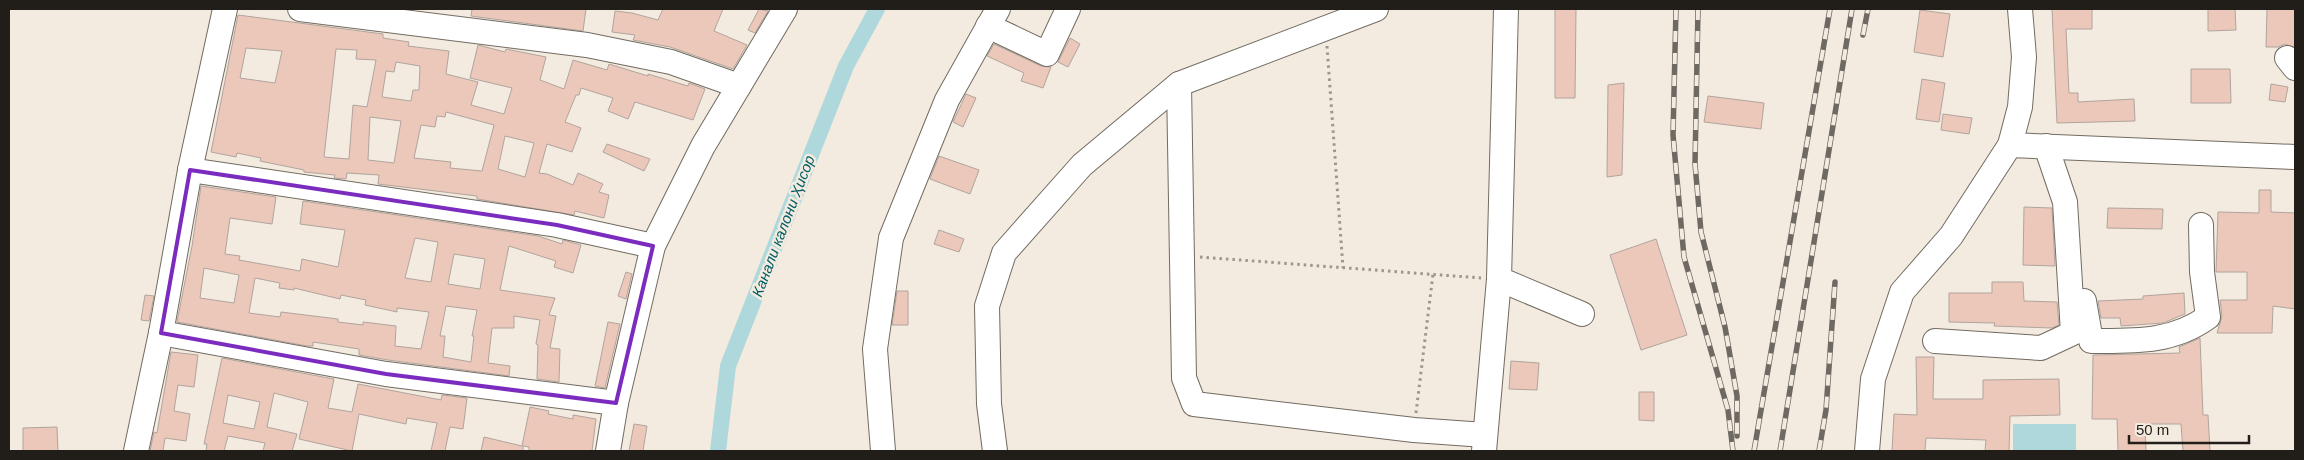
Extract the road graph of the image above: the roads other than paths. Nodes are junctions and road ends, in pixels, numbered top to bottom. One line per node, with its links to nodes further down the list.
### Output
1 (225, 9): 14 (street)
2 (300, 9): 10 (street)
3 (786, 9): 10 (street)
4 (1068, 9): 8 (street)
5 (1376, 9): 9 (street)
6 (1506, 9): 18 (street)
7 (2020, 9): 11 (street)
8 (993, 17): 26 (street)
9 (1179, 84): 23 (street); 27 (street)
10 (739, 86): 16 (street)
11 (2010, 146): 12 (street); 28 (street)
12 (2046, 146): 13 (street); 17 (street)
13 (2295, 157)
14 (190, 170): 16 (street); 20 (street)
15 (2201, 225): 17 (street)
16 (653, 246): 22 (street)
17 (2069, 274): 21 (street)
18 (1499, 279): 19 (street); 23 (street)
19 (1582, 314)
20 (161, 333): 22 (street); 24 (street)
21 (1935, 341)
22 (616, 402): 25 (street)
23 (1484, 443)
24 (136, 451)
25 (608, 451)
26 (884, 451)
27 (995, 451)
28 (1866, 451)

